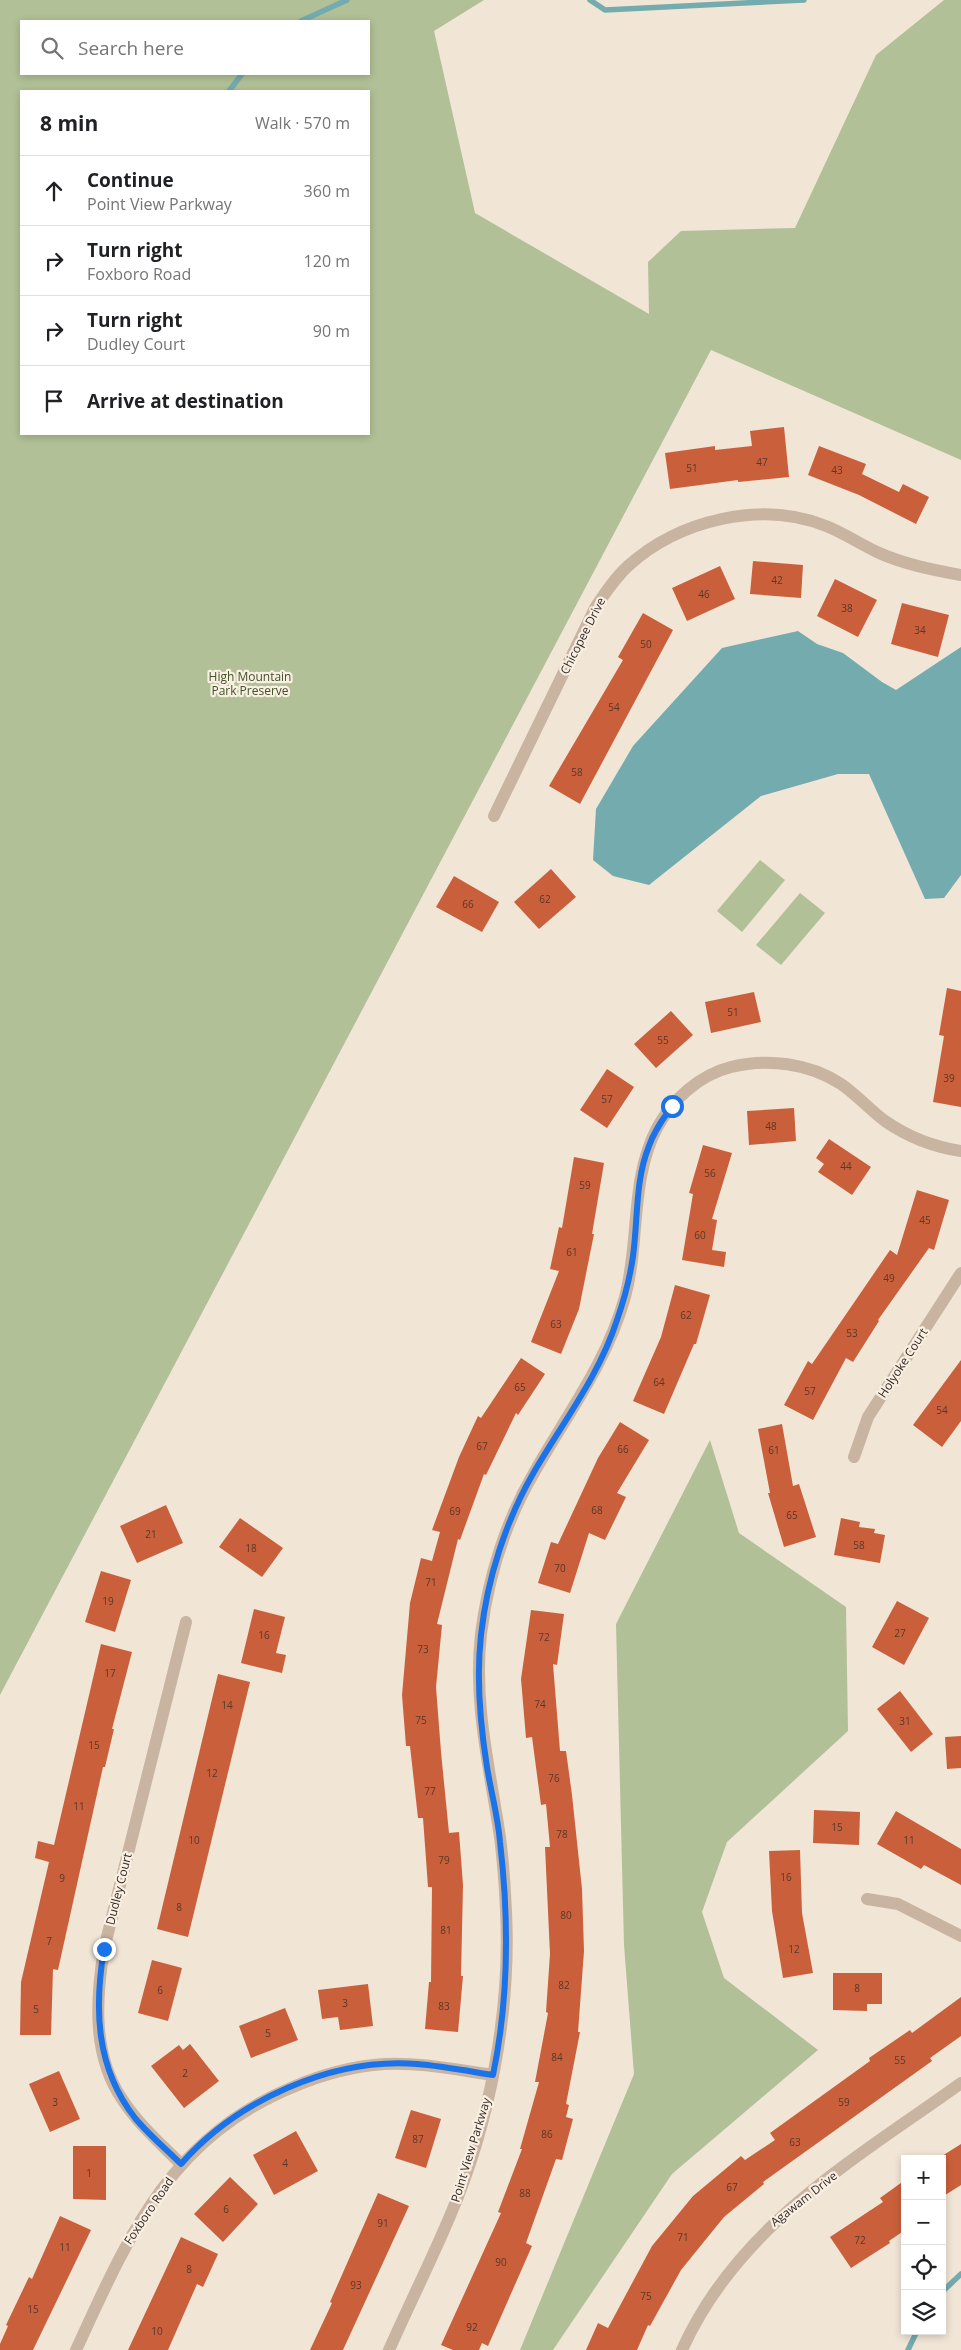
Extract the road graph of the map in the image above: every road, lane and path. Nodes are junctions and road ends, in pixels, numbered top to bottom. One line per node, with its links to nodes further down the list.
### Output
1 (961, 575): 2 (street, Chicopee Drive)
2 (494, 816)
3 (961, 1151): 9 (street, Point View Parkway)
4 (961, 1273): 5 (street, Holyoke Court)
5 (854, 1457)
6 (186, 1622): 11 (street, Dudley Court)
7 (867, 1899): 8 (street)
8 (961, 1936)
9 (493, 2075): 11 (street, Foxboro Road); 13 (street, Point View Parkway)
10 (961, 2083): 14 (street, Agawam Drive)
11 (181, 2164): 12 (street, Foxboro Road)
12 (76, 2350)
13 (389, 2350)
14 (682, 2350)

